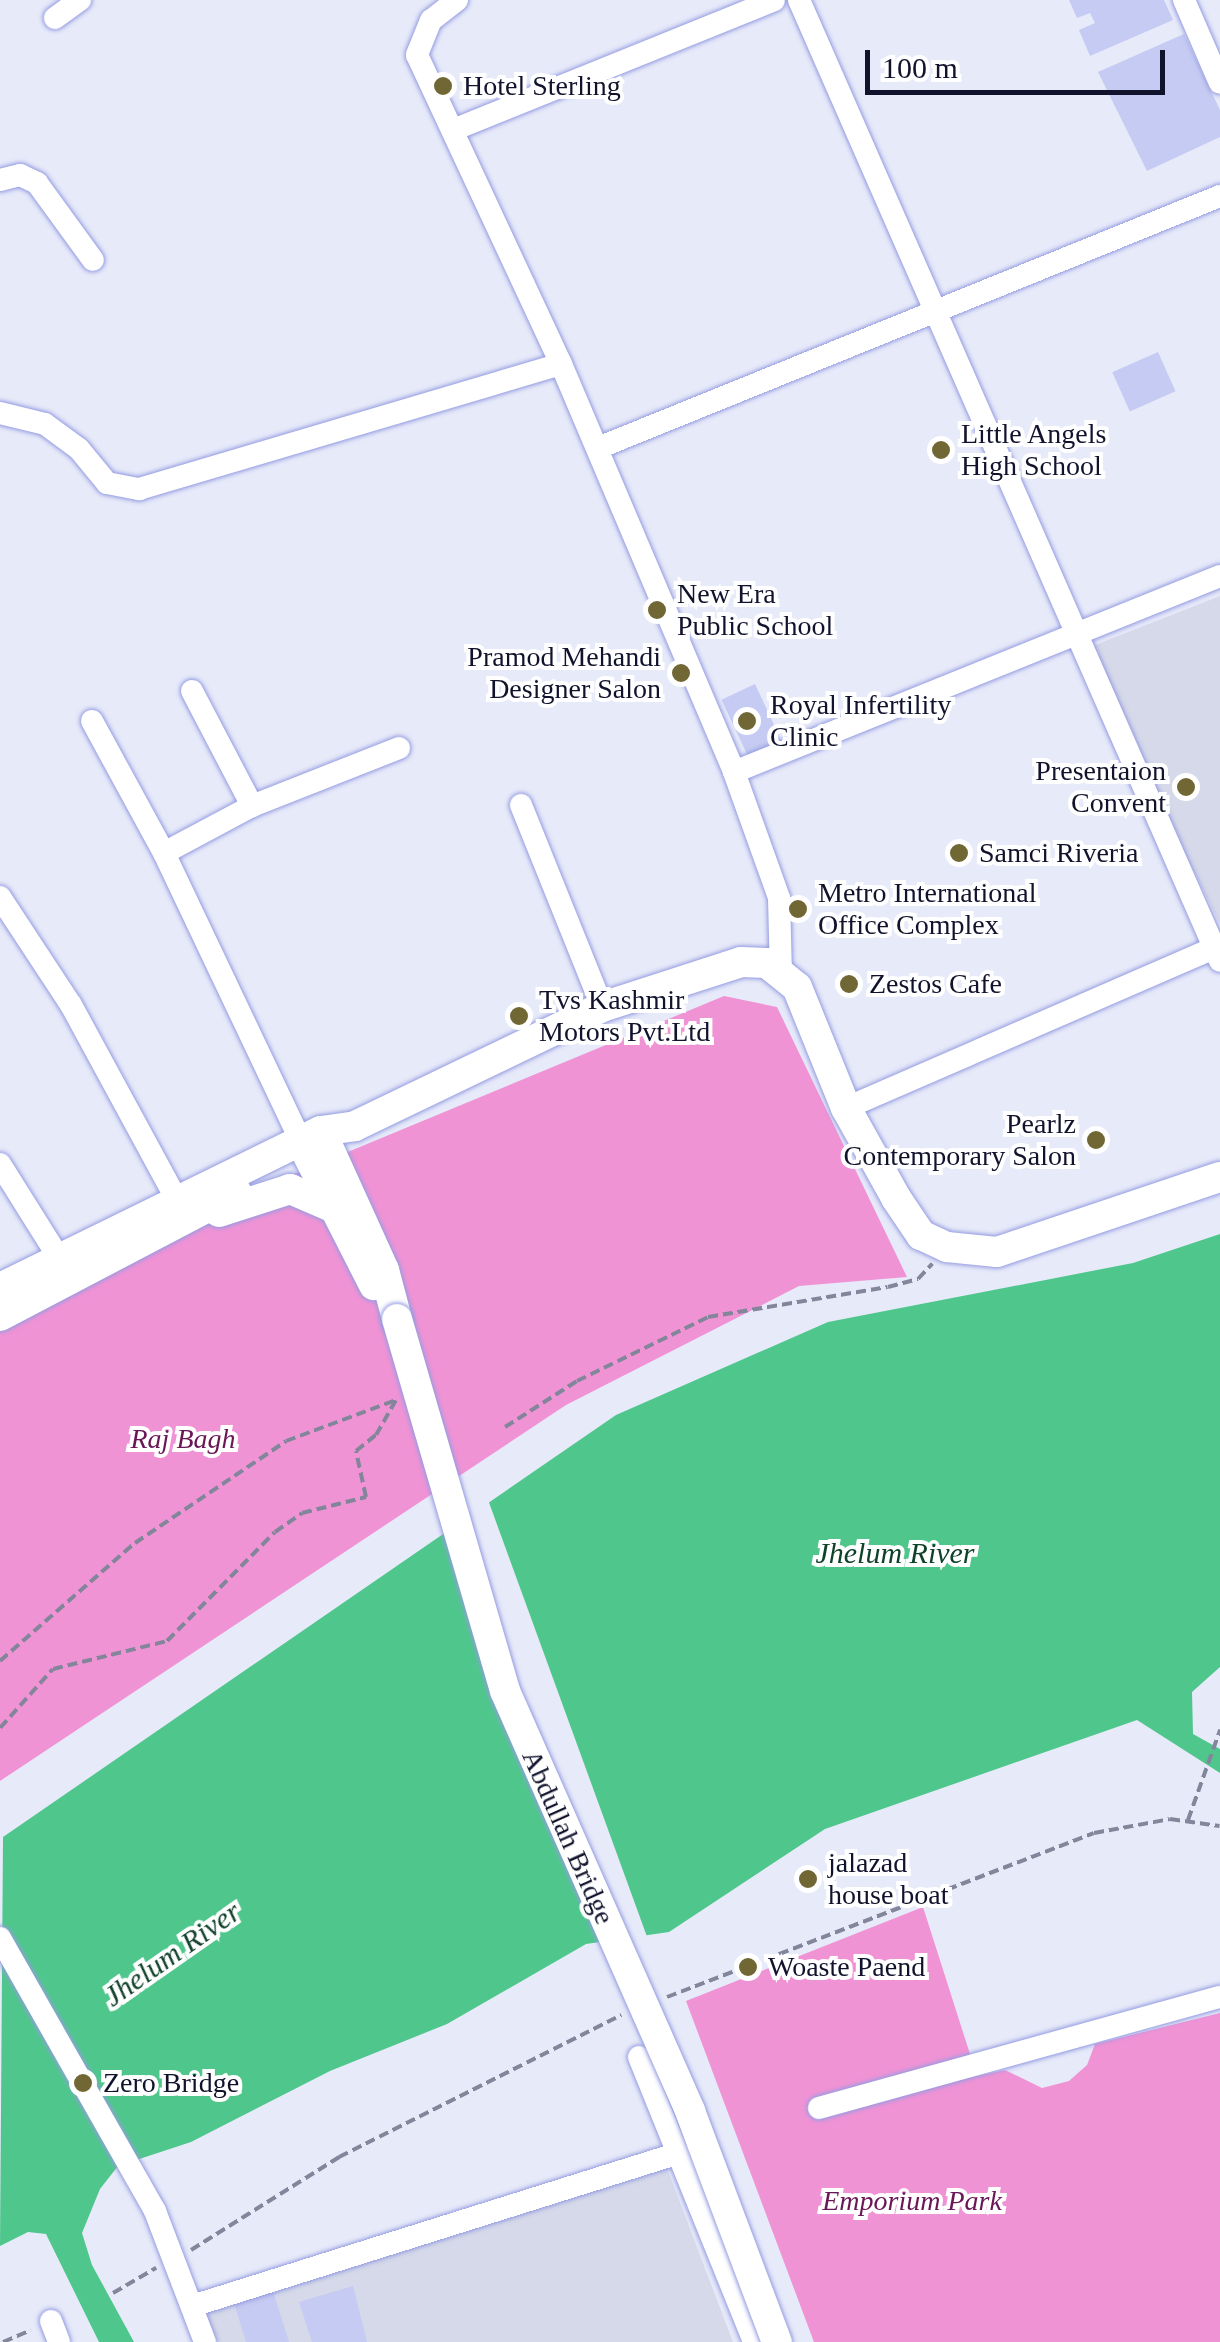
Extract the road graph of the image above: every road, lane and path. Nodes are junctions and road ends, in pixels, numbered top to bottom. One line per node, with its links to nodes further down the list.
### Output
1 (80, 0): 6 (street)
2 (457, 0): 8 (street)
3 (774, 0): 8 (street)
4 (800, 0): 12 (street)
5 (1184, 0): 7 (street)
6 (55, 18)
7 (1220, 83)
8 (454, 130): 13 (street)
9 (0, 180): 11 (street)
10 (1220, 196): 12 (street)
11 (93, 260)
12 (937, 311): 15 (street); 17 (street)
13 (561, 364): 14 (street); 15 (street)
14 (0, 413)
15 (598, 448): 21 (street)
16 (1220, 576): 17 (street)
17 (1078, 634): 21 (street); 26 (street)
18 (192, 691): 22 (street)
19 (92, 721): 24 (street)
20 (399, 748): 22 (street)
21 (734, 772): 27 (street)
22 (252, 806): 24 (street)
23 (521, 806): 28 (street)
24 (164, 853): 30 (street)
25 (0, 897): 33 (street)
26 (1217, 954): 29 (street)
27 (780, 972): 28 (main road); 29 (main road)
28 (602, 1007): 30 (main road)
29 (846, 1108): 36 (main road)
30 (314, 1143): 33 (main road); 34 (main road); 35 (main road); 39 (main road, Abdullah Bridge)
31 (0, 1164): 37 (street)
32 (1220, 1177): 36 (main road)
33 (176, 1198): 37 (main road)
34 (332, 1207): 35 (main road); 39 (main road)
35 (133, 1246): 40 (main road)
36 (947, 1247): 41 (path)
37 (59, 1258): 38 (main road)
38 (0, 1288)
39 (392, 1308): 59 (main road, Abdullah Bridge, bridge)
40 (0, 1316)
41 (505, 1427)
42 (0, 1661): 43 (path)
43 (0, 1728)
44 (1220, 1730): 45 (path)
45 (1187, 1821): 46 (path); 49 (path)
46 (1220, 1826)
47 (0, 1938): 54 (street)
48 (1220, 1996): 52 (street)
49 (665, 1998)
50 (630, 2012): 54 (path)
51 (639, 2057): 53 (street)
52 (819, 2108)
53 (679, 2153): 56 (street); 58 (street)
54 (172, 2262): 55 (path); 56 (street)
55 (113, 2293)
56 (192, 2306): 57 (street)
57 (205, 2342)
58 (754, 2342)
59 (777, 2342)

